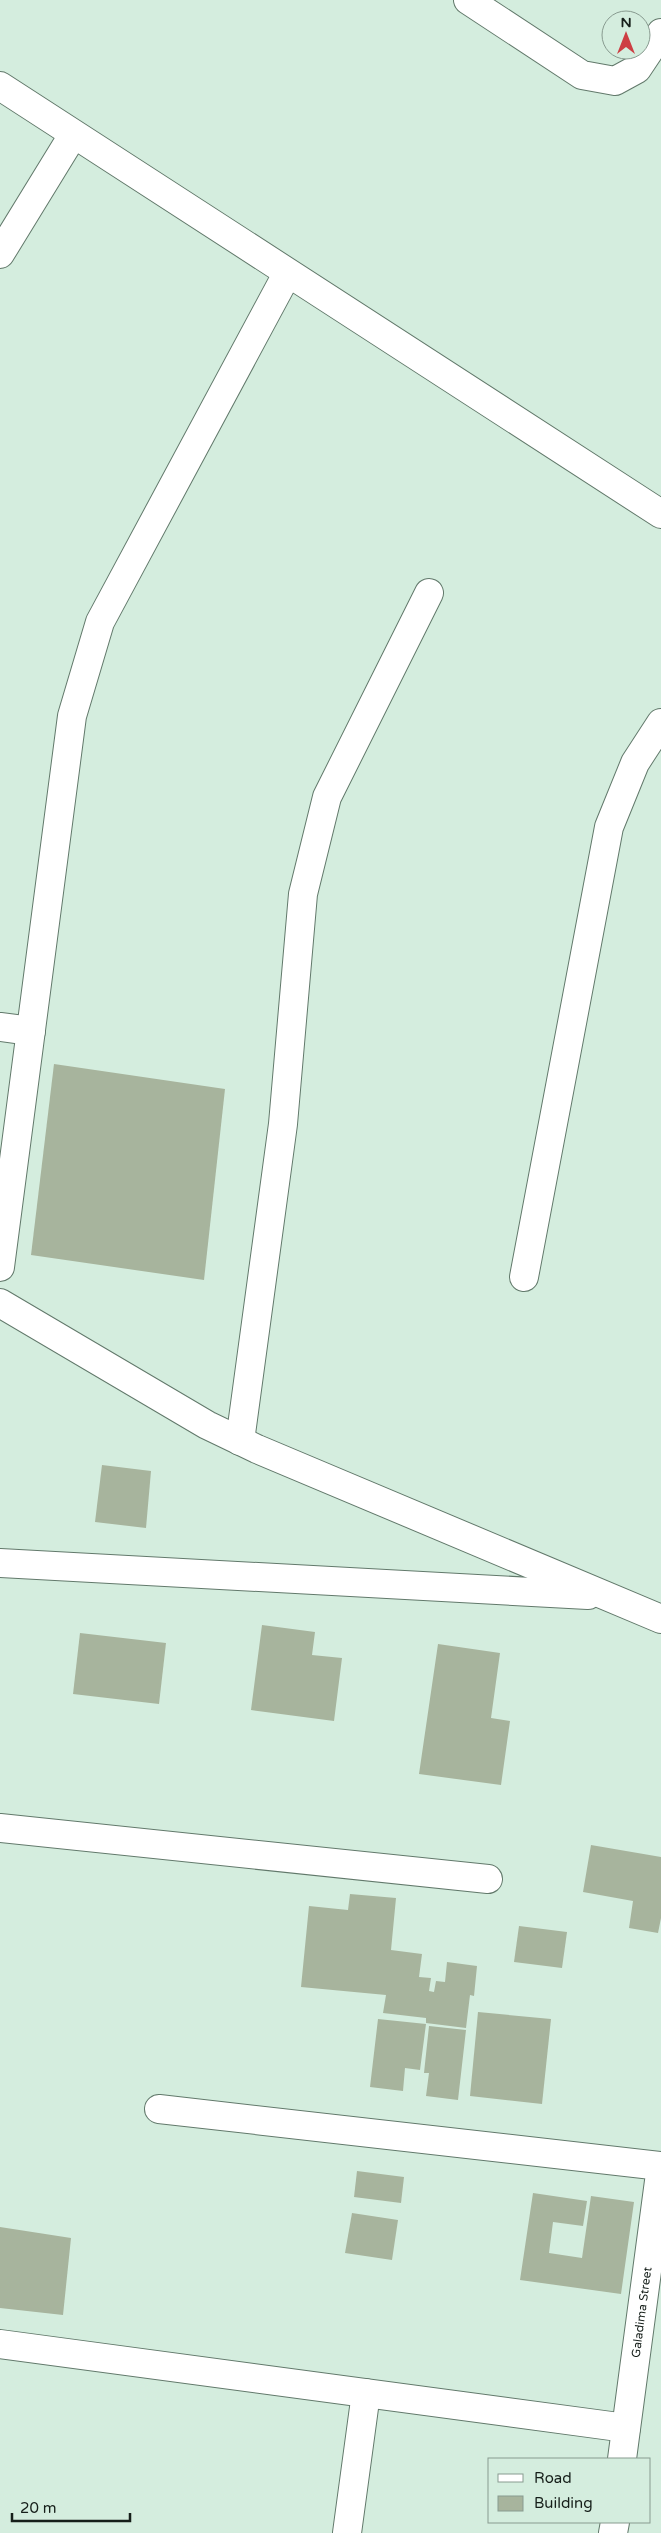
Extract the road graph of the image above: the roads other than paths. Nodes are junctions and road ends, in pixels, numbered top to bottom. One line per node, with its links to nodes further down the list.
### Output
1 (468, 0): 2 (street)
2 (661, 34)
3 (0, 86): 4 (street)
4 (74, 134): 5 (street); 6 (street)
5 (0, 254)
6 (286, 274): 7 (street); 11 (street)
7 (661, 514)
8 (429, 593): 15 (street)
9 (661, 723): 13 (street)
10 (0, 1027): 11 (street)
11 (31, 1031): 12 (street)
12 (0, 1268)
13 (524, 1277)
14 (0, 1303): 15 (street)
15 (240, 1441): 17 (street)
16 (0, 1563): 17 (street)
17 (607, 1596): 18 (street)
18 (661, 1619)
19 (0, 1828): 20 (street)
20 (488, 1879)
21 (159, 2109): 22 (street)
22 (661, 2166): 25 (street, Galadima Street)
23 (0, 2344): 24 (street)
24 (366, 2393): 25 (street); 27 (street)
25 (626, 2428): 26 (street, Galadima Street)
26 (622, 2458)
27 (347, 2533)

